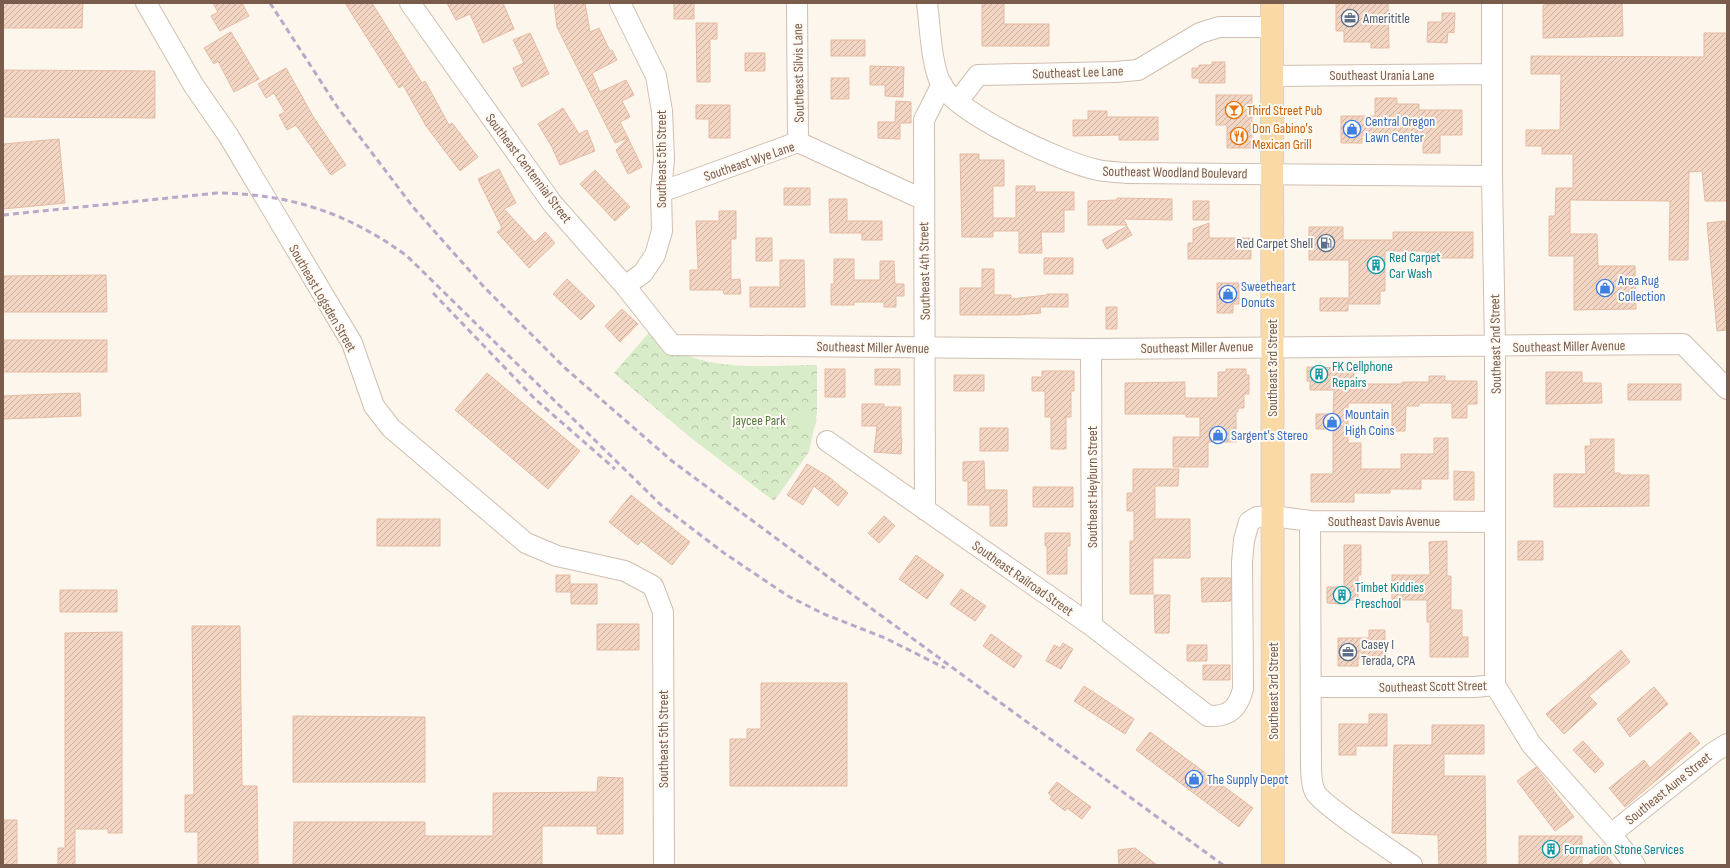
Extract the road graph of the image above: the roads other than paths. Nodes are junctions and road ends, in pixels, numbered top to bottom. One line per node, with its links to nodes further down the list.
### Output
1 (146, 3): 30 (street, Southeast Logsden Street)
2 (410, 3): 18 (street, Southeast Centennial Street)
3 (620, 3): 16 (street, Southeast 5th Street)
4 (797, 3): 13 (street, Southeast Silvis Lane)
5 (927, 3): 11 (street, Southeast Woodland Boulevard)
6 (1272, 3): 8 (main road, Southeast 3rd Street)
7 (1492, 3): 9 (street, Southeast 2nd Street)
8 (1272, 27): 10 (main road, Southeast 3rd Street); 12 (street, Southeast Lee Lane)
9 (1492, 74): 10 (street, Southeast Urania Lane); 15 (street, Southeast 2nd Street)
10 (1272, 76): 14 (main road, Southeast 3rd Street)
11 (942, 84): 12 (street, Southeast Woodland Boulevard); 17 (street, Southeast 4th Street)
12 (958, 101): 14 (street, Southeast Woodland Boulevard)
13 (798, 142): 16 (street, Southeast Wye Lane); 17 (street, Southeast Wye Lane)
14 (1272, 174): 15 (street, Southeast Woodland Boulevard); 20 (main road, Southeast 3rd Street)
15 (1492, 176): 21 (street, Southeast 2nd Street)
16 (661, 192): 18 (street, Southeast 5th Street)
17 (922, 199): 22 (street, Southeast 4th Street)
18 (625, 286): 19 (street, Southeast Centennial Street)
19 (672, 345): 22 (street, Southeast Miller Avenue)
20 (1272, 346): 21 (street, Southeast Miller Avenue); 23 (street, Southeast Miller Avenue); 27 (main road, Southeast 3rd Street)
21 (1495, 347): 24 (street, Southeast Miller Avenue); 29 (street, Southeast 2nd Street)
22 (925, 348): 23 (street, Southeast Miller Avenue); 26 (street, Southeast 4th Street)
23 (1091, 349): 31 (street, Southeast Heyburn Street)
24 (1727, 388)
25 (827, 442): 26 (street, Southeast Railroad Street)
26 (925, 510): 31 (street, Southeast Railroad Street)
27 (1273, 516): 28 (street, Southeast Davis Avenue); 31 (street, Southeast Railroad Street); 37 (main road, Southeast 3rd Street)
28 (1310, 521): 29 (street, Southeast Davis Avenue); 33 (street)
29 (1495, 522): 32 (street, Southeast 2nd Street)
30 (663, 612): 36 (street, Southeast 5th Street)
31 (1092, 626)
32 (1495, 685): 33 (street, Southeast Scott Street); 35 (street, Southeast Scott Street)
33 (1311, 687): 38 (street)
34 (1727, 744): 35 (street, Southeast Aune Street)
35 (1611, 834): 39 (street, Southeast Scott Street)
36 (664, 865)
37 (1273, 865)
38 (1412, 865)
39 (1635, 865)

